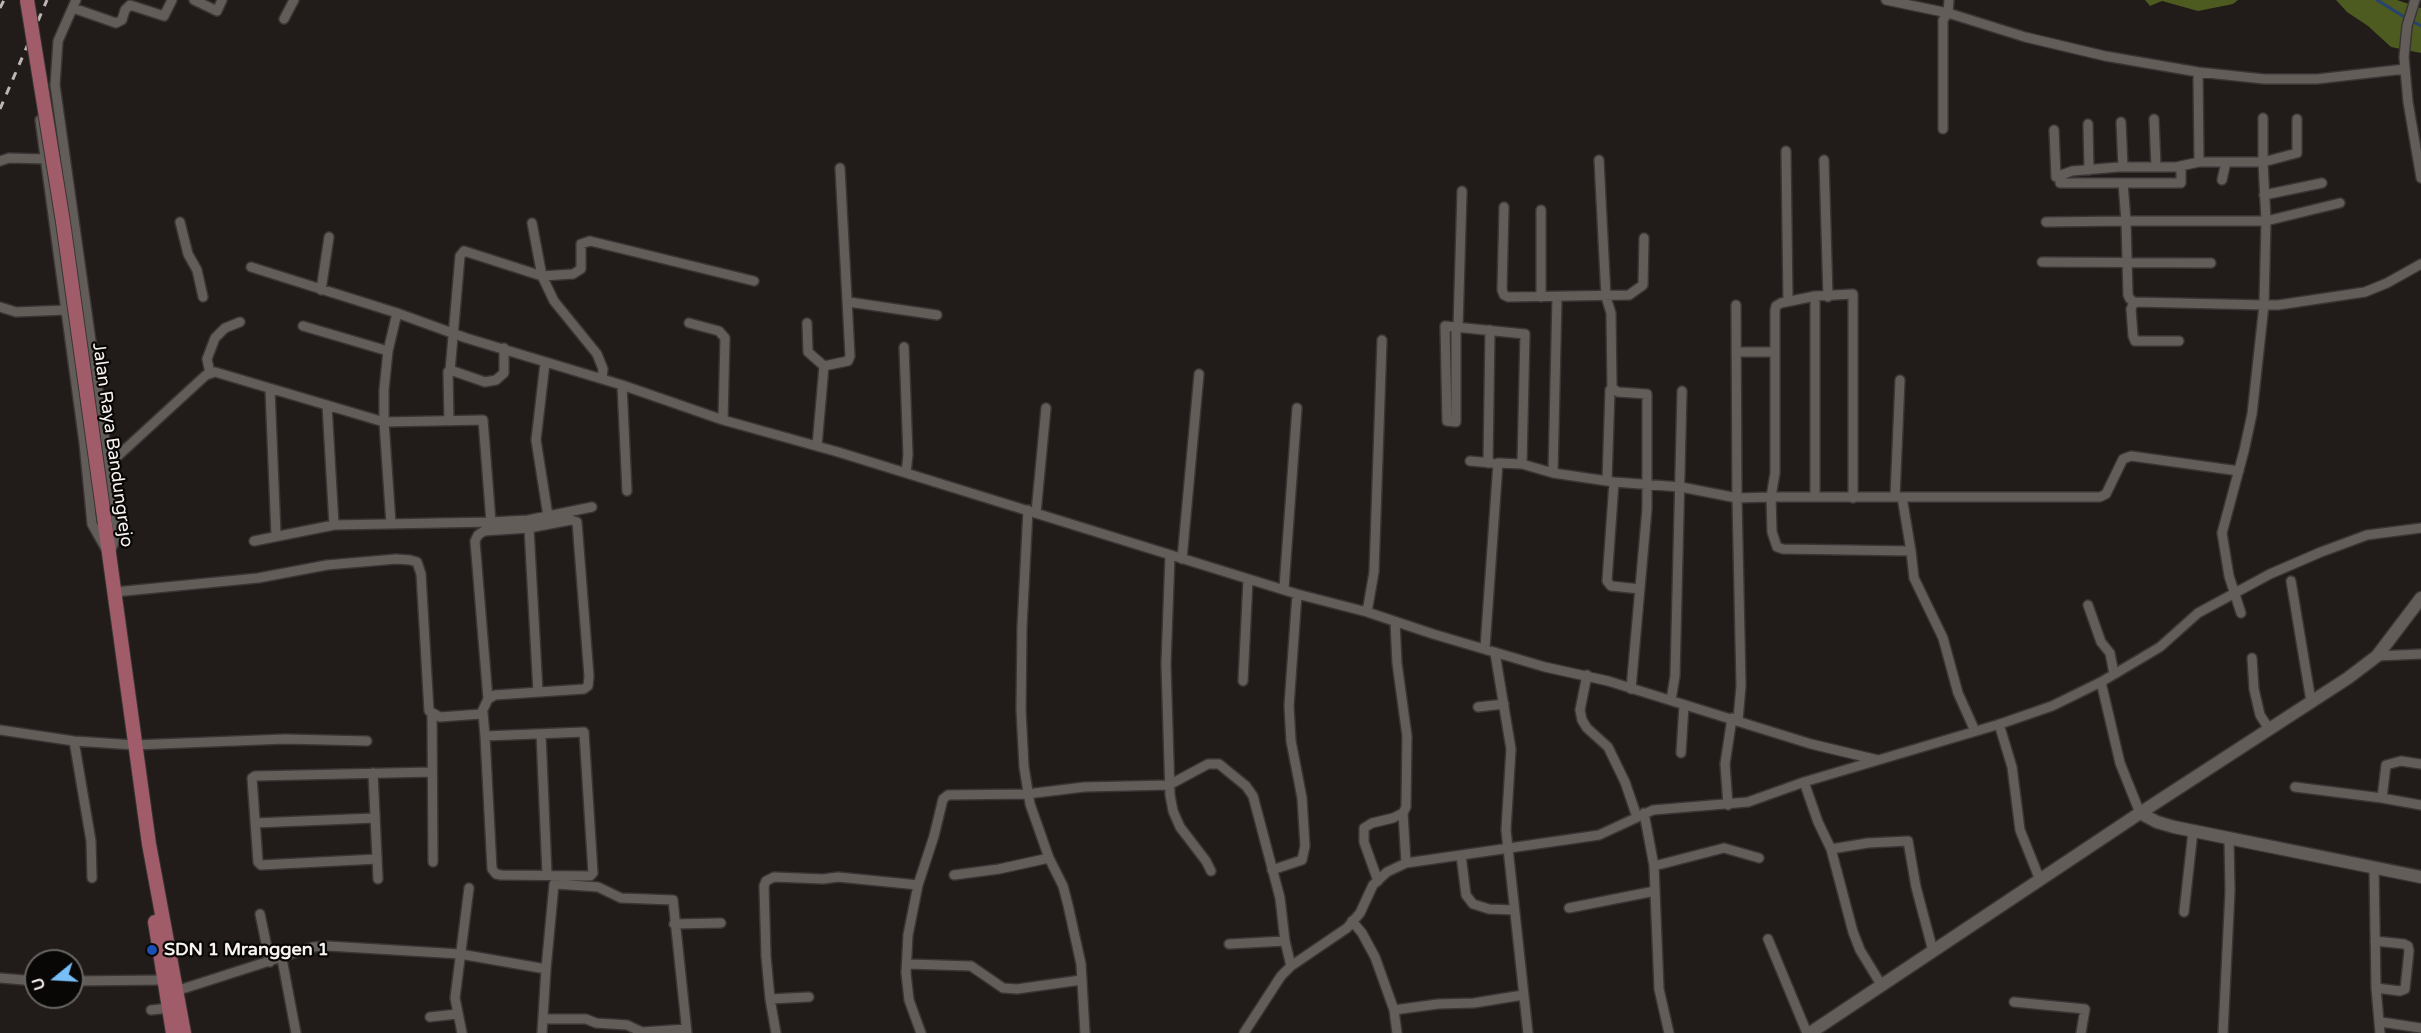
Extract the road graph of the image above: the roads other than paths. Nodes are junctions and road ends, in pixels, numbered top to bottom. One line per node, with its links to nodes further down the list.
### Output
1 (27, 0): 134 (main road, Jalan Raya Bandungrejo, bridge)
2 (172, 0): 9 (street)
3 (194, 0): 4 (street)
4 (222, 0)
5 (294, 0): 11 (street)
6 (1886, 0): 10 (street)
7 (1949, 0): 10 (street)
8 (2414, 2): 12 (street)
9 (74, 4): 14 (street)
10 (1948, 14): 13 (street); 20 (street)
11 (284, 19)
12 (2405, 69): 13 (street); 35 (street)
13 (2198, 72): 27 (street)
14 (55, 85): 23 (street); 110 (street)
15 (2263, 118): 29 (street)
16 (2154, 119): 32 (street)
17 (2297, 119): 29 (street)
18 (2121, 122): 31 (street)
19 (2088, 124): 34 (street)
20 (1943, 129)
21 (2054, 130): 34 (street)
22 (1786, 151): 67 (street)
23 (45, 159): 26 (street); 72 (street)
24 (1599, 160): 63 (street)
25 (1824, 160): 64 (street)
26 (0, 161)
27 (2199, 162): 28 (street); 30 (street)
28 (2226, 162): 29 (street); 36 (street)
29 (2263, 162): 41 (street)
30 (2181, 166): 32 (street); 38 (street)
31 (2123, 167): 32 (street); 34 (street)
32 (2156, 167)
33 (840, 168): 66 (street)
34 (2089, 170)
35 (2421, 178)
36 (2222, 180)
37 (2060, 183): 38 (street)
38 (2123, 183): 45 (street)
39 (2322, 183): 41 (street)
40 (1462, 191): 79 (street)
41 (2265, 195): 46 (street)
42 (2340, 203): 46 (street)
43 (1504, 207): 62 (street)
44 (1541, 210): 62 (street)
45 (2126, 221): 46 (street); 48 (street); 53 (street)
46 (2266, 221): 70 (street)
47 (180, 222): 61 (street)
48 (2046, 222)
49 (531, 223): 57 (street)
50 (329, 237): 59 (street)
51 (1644, 238): 63 (street)
52 (2042, 262): 53 (street)
53 (2127, 262): 54 (street); 68 (street)
54 (2211, 263)
55 (2421, 264): 70 (street)
56 (251, 267): 59 (street)
57 (542, 276): 58 (street); 81 (street); 94 (street)
58 (754, 281)
59 (321, 290): 73 (street)
60 (1815, 296): 64 (street); 67 (street); 118 (street)
61 (203, 297)
62 (1541, 297): 65 (street)
63 (1606, 297): 65 (street); 97 (street)
64 (1828, 297): 122 (street)
65 (1557, 298): 113 (street)
66 (849, 302): 74 (street); 90 (street)
67 (1788, 302): 88 (street)
68 (2134, 302): 70 (street); 83 (street)
69 (1736, 305): 87 (street)
70 (2264, 305): 111 (street)
71 (0, 307): 72 (street)
72 (66, 310): 134 (street)
73 (397, 313): 81 (street); 86 (street)
74 (937, 315)
75 (240, 322): 92 (street)
76 (688, 323): 103 (street)
77 (807, 323): 90 (street)
78 (303, 326): 86 (street)
79 (1457, 328): 79 (street); 80 (street)
80 (1490, 330): 108 (street); 109 (street)
81 (453, 334): 85 (street); 91 (street)
82 (1382, 340): 146 (street)
83 (2179, 341)
84 (904, 347): 112 (street)
85 (504, 348): 89 (street); 91 (street)
86 (388, 351): 105 (street)
87 (1737, 352): 88 (street); 121 (street)
88 (1775, 352): 119 (street)
89 (545, 363): 94 (street); 125 (street)
90 (824, 366): 106 (street)
91 (450, 371): 104 (street)
92 (210, 373): 98 (street); 110 (street)
93 (1199, 374): 136 (street)
94 (602, 379): 96 (street)
95 (1900, 380): 120 (street)
96 (622, 385): 103 (street); 117 (street)
97 (1612, 388): 114 (street); 115 (street)
98 (270, 389): 100 (street); 131 (street)
99 (1682, 391): 116 (street)
100 (327, 405): 105 (street); 128 (street)
101 (1046, 408): 124 (street)
102 (1297, 408): 139 (street)
103 (723, 420): 106 (street)
104 (449, 421): 105 (street); 126 (street)
105 (384, 422): 127 (street)
106 (817, 446): 112 (street)
107 (1470, 461): 108 (street)
108 (1493, 463): 109 (street); 149 (street)
109 (1522, 464): 113 (street)
110 (108, 465): 134 (street)
111 (2239, 471): 120 (street); 142 (street)
112 (906, 473): 124 (street)
113 (1553, 474): 114 (street)
114 (1610, 482): 115 (street); 140 (street)
115 (1646, 486): 116 (street); 140 (street)
116 (1681, 487): 121 (street); 161 (street)
117 (627, 491)
118 (1815, 496): 119 (street); 122 (street)
119 (1772, 497): 121 (street); 133 (street)
120 (1898, 497): 122 (street); 133 (street)
121 (1737, 498): 168 (street)
122 (1853, 498)
123 (592, 507): 125 (street)
124 (1032, 512): 135 (street); 186 (street)
125 (548, 516): 126 (street)
126 (491, 522): 127 (street)
127 (391, 524): 128 (street)
128 (334, 525): 131 (street)
129 (529, 528): 159 (street); 159 (street); 160 (street)
130 (2421, 528): 142 (street)
131 (276, 535): 132 (street)
132 (254, 541)
133 (1911, 551): 172 (street)
134 (109, 554): 141 (main road, Jalan Raya Bandungrejo)
135 (1170, 555): 136 (street); 184 (street)
136 (1182, 559): 137 (street)
137 (1248, 580): 139 (street); 156 (street)
138 (2291, 581): 162 (street)
139 (1284, 588): 143 (street)
140 (1640, 589): 158 (street)
141 (115, 592): 166 (street); 177 (main road, Jalan Raya Bandungrejo)
142 (2235, 593): 147 (street); 154 (street)
143 (1297, 594): 146 (street); 207 (street)
144 (2421, 598): 152 (main road)
145 (2088, 605): 154 (street)
146 (1367, 612): 148 (street)
147 (2241, 613)
148 (1395, 622): 149 (street); 190 (street)
149 (1485, 648): 150 (street)
150 (1496, 653): 155 (street); 163 (street)
151 (2421, 654): 152 (street)
152 (2377, 656): 162 (main road)
153 (2252, 658): 170 (street)
154 (2114, 674): 157 (street)
155 (1587, 675): 158 (street); 192 (street)
156 (1243, 681)
157 (2101, 682): 169 (street); 191 (street)
158 (1631, 689): 161 (street)
159 (538, 692): 160 (street)
160 (488, 699): 167 (street)
161 (1671, 700): 164 (street)
162 (2312, 701): 170 (main road)
163 (1504, 704): 165 (street); 197 (street)
164 (1684, 705): 168 (street); 178 (street)
165 (1479, 707)
166 (432, 713): 167 (street); 181 (street)
167 (483, 713): 174 (street)
168 (1735, 719): 179 (street); 188 (street)
169 (1999, 724): 172 (street); 214 (street)
170 (2269, 729): 191 (main road)
171 (0, 730): 175 (street)
172 (1975, 731): 179 (street)
173 (541, 734): 174 (street); 209 (street); 209 (street)
174 (485, 736): 209 (street)
175 (74, 741): 177 (street); 212 (street)
176 (367, 741): 177 (street)
177 (134, 745): 219 (main road, Jalan Raya Bandungrejo)
178 (1681, 753)
179 (1878, 760): 183 (street)
180 (2421, 764): 187 (street)
181 (432, 772): 182 (street); 203 (street)
182 (372, 773): 193 (street); 194 (street)
183 (1804, 782): 188 (street); 198 (street)
184 (1169, 785): 186 (street); 207 (street); 208 (street)
185 (2295, 787): 187 (street)
186 (1027, 794): 200 (street); 216 (street)
187 (2382, 798): 189 (street)
188 (1728, 805): 192 (street)
189 (2421, 805)
190 (1403, 813): 204 (street); 215 (street)
191 (2140, 813): 195 (main road); 214 (main road)
192 (1640, 815): 197 (street); 205 (street)
193 (375, 818): 194 (street); 202 (street)
194 (255, 823): 202 (street)
195 (2193, 831): 196 (main road); 222 (street)
196 (2229, 837): 206 (main road); 273 (street)
197 (1508, 848): 199 (street); 221 (street)
198 (1831, 849): 231 (street); 243 (street)
199 (1461, 855): 204 (street); 221 (street)
200 (1049, 858): 210 (street); 241 (street)
201 (1759, 858): 205 (street)
202 (377, 859): 213 (street)
203 (433, 862)
204 (1406, 863): 215 (street)
205 (1654, 866): 218 (street)
206 (2374, 868): 211 (main road); 228 (street)
207 (1272, 870): 229 (street)
208 (1212, 871)
209 (547, 874)
210 (954, 875)
211 (2421, 877)
212 (92, 878)
213 (378, 879)
214 (2040, 880): 231 (main road)
215 (1378, 881): 224 (street)
216 (918, 885): 235 (street); 248 (street)
217 (469, 888): 232 (street)
218 (1655, 891): 220 (street); 270 (street)
219 (157, 896): 240 (main road, Jalan Raya Bandungrejo); 245 (main road, Jalan Raya Bandungrejo)
220 (1569, 908)
221 (1514, 910): 246 (street)
222 (2184, 912)
223 (260, 914): 234 (street)
224 (1353, 921): 236 (street); 251 (street)
225 (720, 923): 226 (street)
226 (674, 924): 237 (street); 258 (street)
227 (1768, 939): 271 (street)
228 (2375, 940): 244 (street); 244 (street)
229 (1285, 941): 230 (street); 236 (street)
230 (1229, 944)
231 (1933, 951): 243 (main road)
232 (460, 954): 233 (street); 237 (street); 253 (street)
233 (282, 959): 234 (street); 261 (street)
234 (270, 962): 245 (street)
235 (907, 964): 241 (street); 265 (street)
236 (1291, 966): 267 (street)
237 (546, 969): 255 (street)
238 (0, 978): 239 (street)
239 (24, 980)
240 (164, 980): 242 (street); 252 (main road, Jalan Raya Bandungrejo)
241 (1081, 980): 266 (street)
242 (84, 981)
243 (1882, 986): 271 (main road)
244 (2376, 987): 256 (street)
245 (176, 991): 252 (main road, Jalan Raya Bandungrejo)
246 (1523, 995): 251 (street); 269 (street)
247 (809, 997): 248 (street)
248 (770, 999): 264 (street)
249 (2014, 1002): 272 (street)
250 (151, 1010): 252 (street)
251 (1394, 1010): 268 (street)
252 (173, 1013): 259 (main road, Jalan Raya Bandungrejo); 260 (main road, Jalan Raya Bandungrejo)
253 (457, 1014): 254 (street); 262 (street)
254 (430, 1017)
255 (544, 1019): 258 (street); 263 (street)
256 (2381, 1022): 257 (street); 274 (street)
257 (2421, 1028)
258 (686, 1031)
259 (173, 1033)
260 (184, 1033)
261 (296, 1033)
262 (462, 1033)
263 (542, 1033)
264 (776, 1033)
265 (921, 1033)
266 (1085, 1033)
267 (1244, 1033)
268 (1397, 1033)
269 (1528, 1033)
270 (1669, 1033)
271 (1808, 1033)
272 (2081, 1033)
273 (2223, 1033)
274 (2380, 1033)

